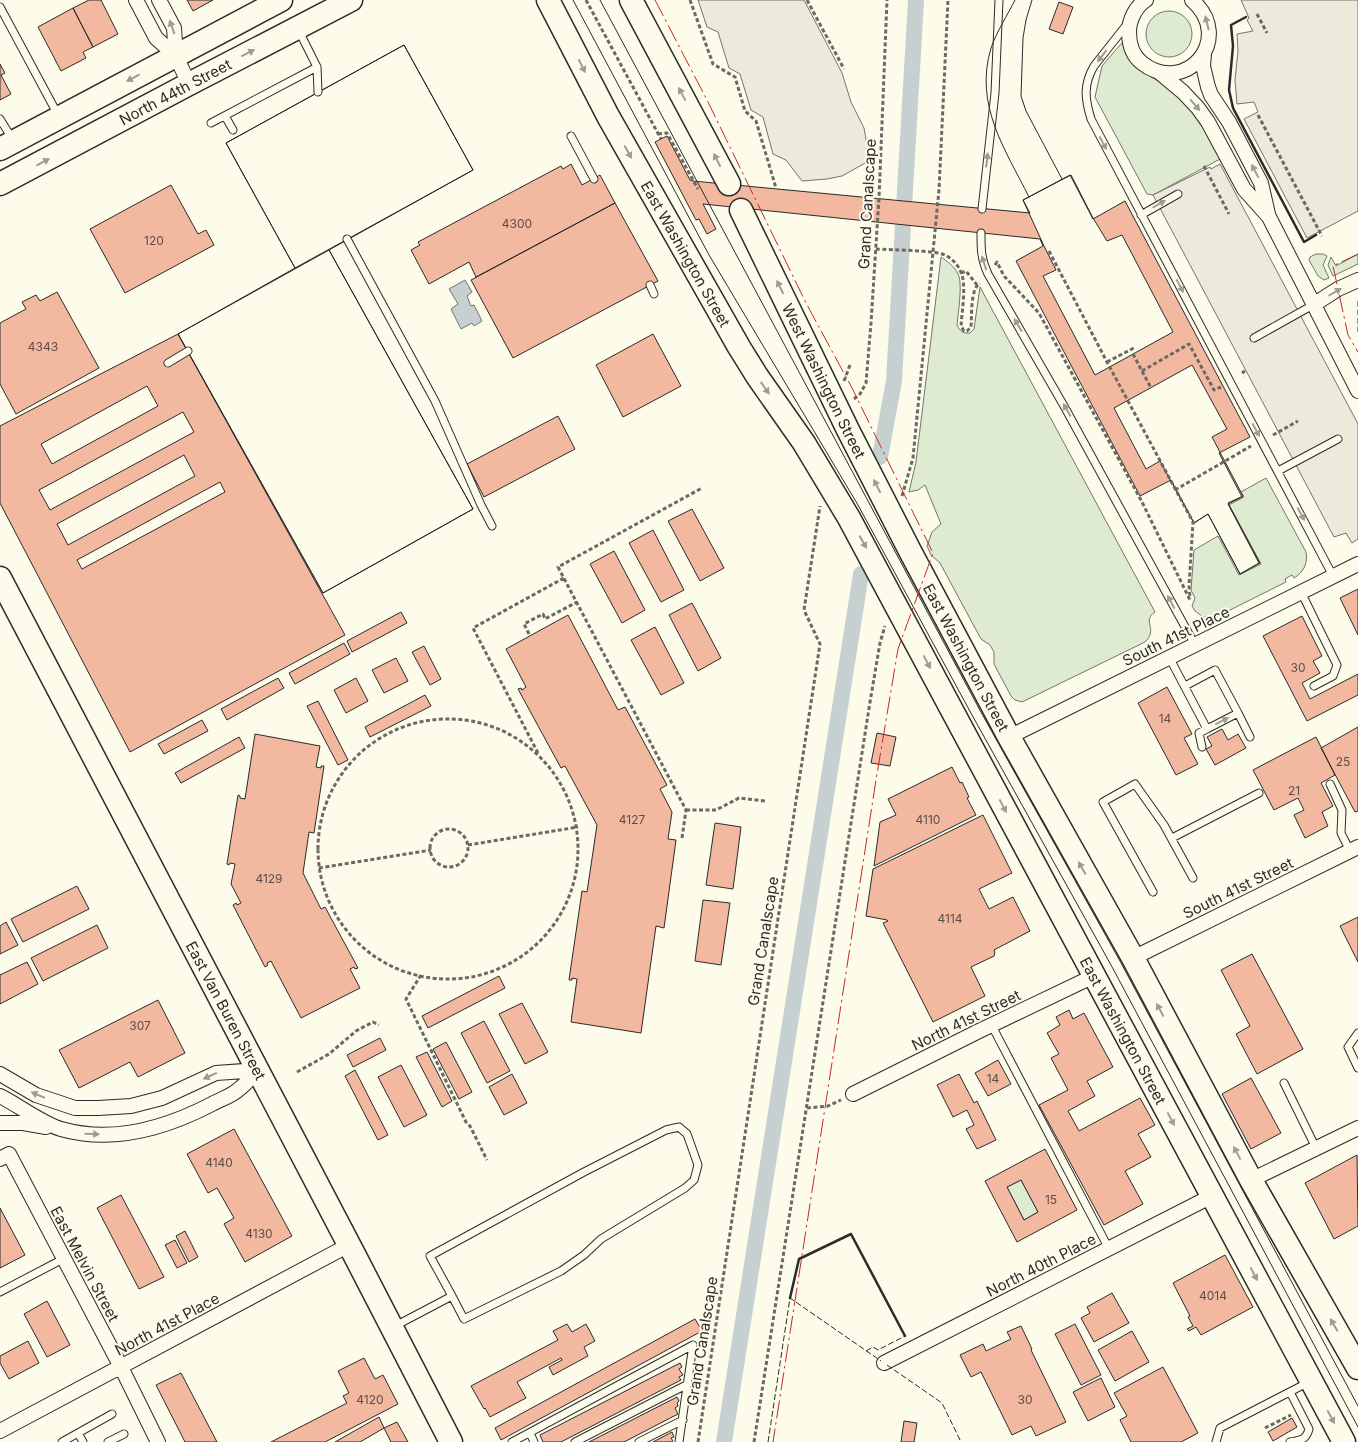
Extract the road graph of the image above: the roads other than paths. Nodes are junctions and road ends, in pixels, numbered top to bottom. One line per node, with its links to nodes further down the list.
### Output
1 (136, 0): 14 (street)
2 (158, 0): 14 (street, one-way to 2)
3 (281, 0): 14 (main road, North 44th Street)
4 (351, 0): 12 (main road, North 44th Street)
5 (548, 0): 68 (main road, East Washington Street, one-way to 68)
6 (631, 0): 28 (main road, one-way to 6)
7 (999, 0): 30 (lane, one-way to 7)
8 (1192, 0): 13 (street, one-way to 8)
9 (1144, 1): 11 (street)
10 (0, 8): 20 (lane)
11 (1131, 19): 16 (street); 32 (lane, one-way to 32)
12 (297, 28): 15 (lane); 17 (main road, North 44th Street, one-way to 12)
13 (1204, 54): 16 (street); 33 (street, one-way to 13)
14 (176, 56): 17 (street); 20 (main road, North 44th Street, one-way to 20)
15 (317, 67): 18 (lane); 19 (lane)
16 (1159, 72): 33 (street, one-way to 33)
17 (190, 84): 27 (main road, North 44th Street, one-way to 17)
18 (318, 92)
19 (225, 116): 22 (lane); 23 (lane)
20 (60, 118): 25 (main road, North 44th Street)
21 (0, 119): 25 (lane)
22 (211, 123)
23 (233, 130)
24 (571, 136): 26 (lane)
25 (7, 145)
26 (594, 179)
27 (0, 184)
28 (729, 184)
29 (1178, 194): 32 (lane, one-way to 29)
30 (982, 209)
31 (742, 210): 47 (main road, West Washington Street, one-way to 31)
32 (1141, 215): 45 (lane, one-way to 45)
33 (1269, 217): 39 (street)
34 (981, 233): 52 (lane, one-way to 34)
35 (347, 240): 46 (lane)
36 (1358, 280): 39 (street, one-way to 36)
37 (650, 285): 38 (lane)
38 (654, 294)
39 (1313, 305): 40 (lane); 43 (street)
40 (1254, 338)
41 (188, 351): 42 (lane)
42 (168, 362)
43 (1358, 391)
44 (1338, 439): 45 (lane)
45 (1278, 471): 49 (lane, one-way to 49)
46 (492, 526)
47 (910, 551): 58 (main road, East Washington Street)
48 (1358, 564): 49 (street, South 41st Place)
49 (1333, 576): 51 (street, South 41st Place)
50 (0, 578): 72 (main road, East Van Buren Street)
51 (1300, 592): 52 (street, South 41st Place); 55 (lane)
52 (1194, 645): 53 (street, South 41st Place)
53 (1169, 657): 54 (lane); 58 (street, South 41st Place)
54 (1185, 686): 56 (lane); 57 (lane)
55 (1314, 686)
56 (1238, 713): 57 (lane, one-way to 56); 59 (lane)
57 (1207, 729): 60 (lane)
58 (1009, 737): 67 (main road, East Washington Street, one-way to 58)
59 (1250, 737)
60 (1202, 747)
61 (1330, 784): 64 (lane)
62 (1259, 793): 63 (lane)
63 (1172, 838): 65 (lane); 66 (lane)
64 (1354, 849): 67 (street, South 41st Street)
65 (1193, 878)
66 (1153, 892)
67 (1133, 958): 83 (main road, East Washington Street, one-way to 67)
68 (1094, 976): 69 (street, North 41st Street); 84 (main road, East Washington Street, one-way to 84)
69 (992, 1026): 76 (street, North 41st Street); 86 (lane)
70 (1358, 1033): 71 (lane)
71 (1358, 1068)
72 (258, 1070): 75 (street, one-way to 75); 80 (street, one-way to 72); 85 (main road, East Van Buren Street)
73 (0, 1074): 75 (street)
74 (1284, 1083): 81 (lane)
75 (17, 1084): 77 (street)
76 (853, 1094)
77 (1, 1098): 80 (street)
78 (0, 1123): 80 (street)
79 (1358, 1128): 81 (street)
80 (58, 1129)
81 (1316, 1148): 83 (street)
82 (5, 1156): 87 (street, East Melvin Street)
83 (1251, 1180): 93 (main road, East Washington Street, one-way to 83)
84 (1212, 1196): 86 (street, North 40th Place); 94 (main road, East Washington Street, one-way to 94)
85 (349, 1245): 90 (main road, East Van Buren Street); 92 (street, North 41st Place)
86 (1109, 1249): 91 (street, North 40th Place)
87 (63, 1259): 88 (lane); 92 (street, East Melvin Street)
88 (0, 1292)
89 (452, 1296): 89 (lane); 90 (lane)
90 (392, 1328): 107 (main road, East Van Buren Street)
91 (884, 1363)
92 (121, 1367): 99 (street, North 41st Place); 106 (street, East Melvin Street)
93 (1358, 1368)
94 (1311, 1381): 96 (lane); 115 (main road, East Washington Street, one-way to 115)
95 (688, 1384): 98 (lane); 101 (lane); 110 (lane)
96 (1290, 1392): 113 (lane); 114 (lane)
97 (112, 1414): 100 (lane)
98 (682, 1420): 111 (lane); 112 (lane)
99 (0, 1431)
100 (78, 1433): 103 (lane); 104 (lane)
101 (530, 1433): 108 (lane); 109 (lane)
102 (124, 1434): 105 (lane)
103 (62, 1442)
104 (84, 1442)
105 (108, 1442)
106 (158, 1442)
107 (451, 1442)
108 (512, 1442)
109 (534, 1442)
110 (575, 1442)
111 (639, 1442)
112 (679, 1442)
113 (1216, 1442)
114 (1290, 1442)
115 (1344, 1442)

